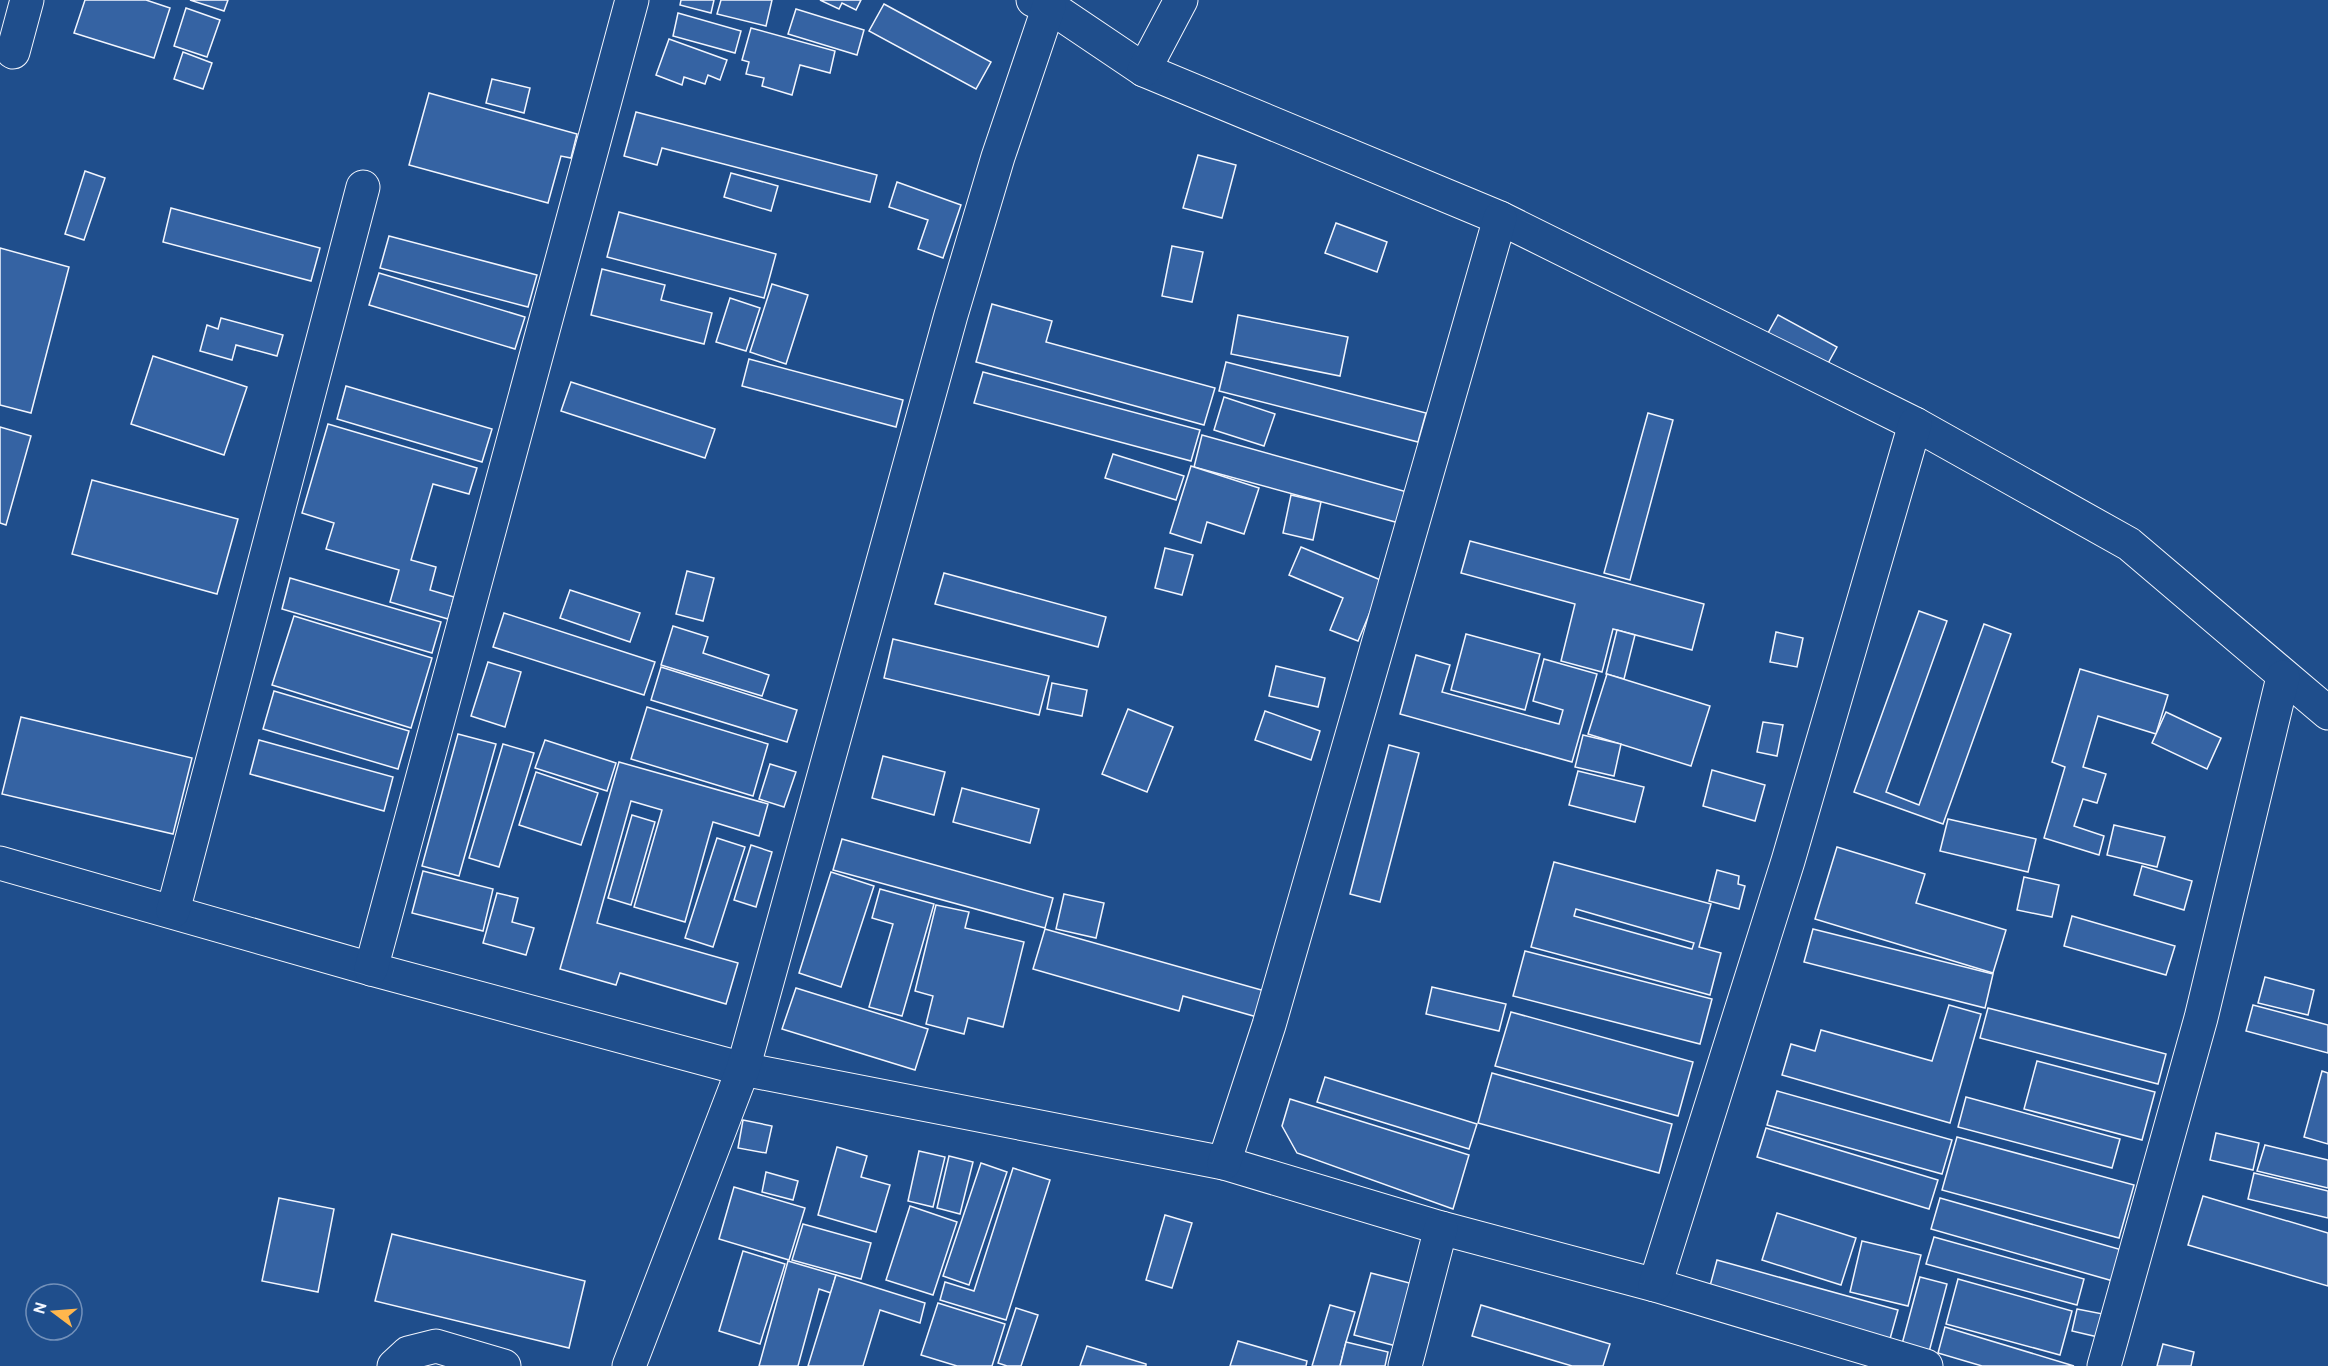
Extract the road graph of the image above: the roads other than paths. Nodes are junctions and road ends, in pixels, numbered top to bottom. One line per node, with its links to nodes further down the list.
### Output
1 (27, 0): 5 (street)
2 (632, 0): 14 (street)
3 (1181, 0): 6 (street)
4 (1041, 3): 6 (street); 15 (street)
5 (13, 52)
6 (1144, 70): 8 (street)
7 (363, 187): 13 (street)
8 (1500, 218): 9 (street); 16 (street)
9 (1915, 424): 10 (street); 18 (street)
10 (2283, 677): 11 (street); 24 (street)
11 (2328, 713)
12 (0, 863): 13 (street)
13 (173, 911): 14 (street)
14 (371, 969): 15 (street)
15 (743, 1069): 16 (street); 21 (street)
16 (1224, 1163): 17 (street)
17 (1441, 1228): 18 (street); 22 (street)
18 (1655, 1285): 23 (street)
19 (394, 1366): 20 (street)
20 (504, 1366)
21 (629, 1366)
22 (1405, 1366)
23 (1926, 1366)
24 (2104, 1366)

